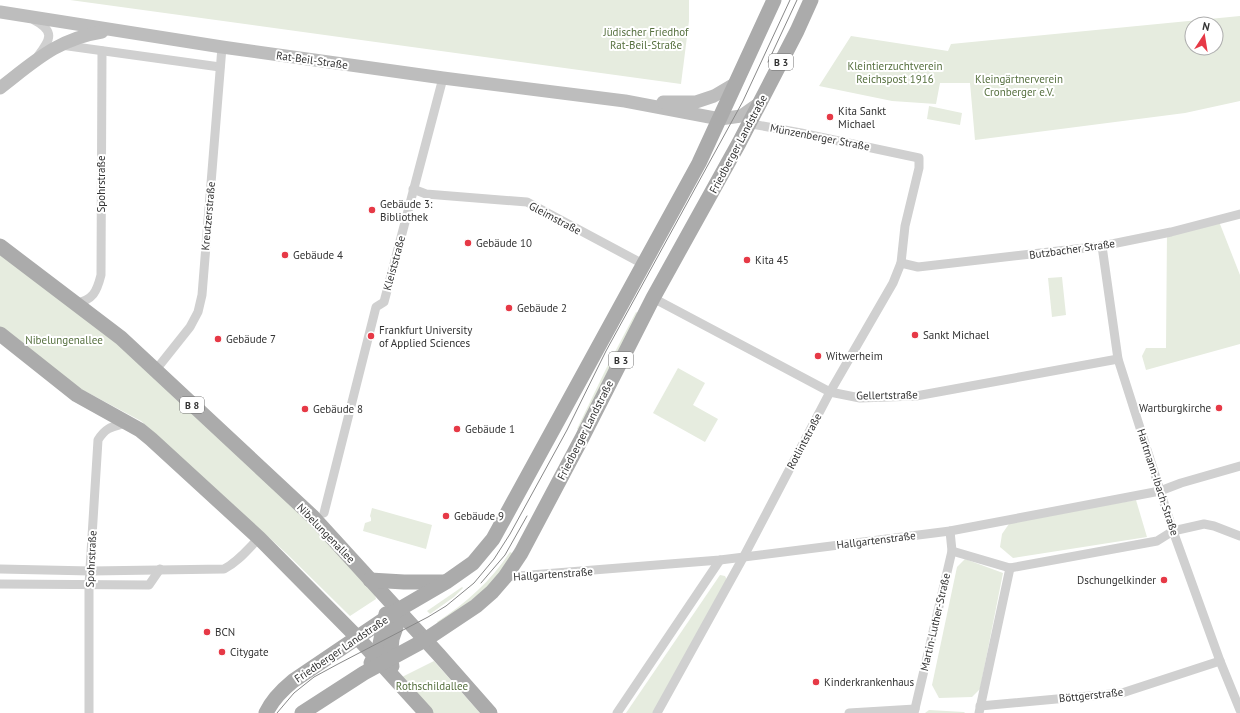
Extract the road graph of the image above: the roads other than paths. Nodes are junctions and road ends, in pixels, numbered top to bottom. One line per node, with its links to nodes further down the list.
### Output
1 (774, 0): 12 (main road, Friedberger Landstraße / B 3)
2 (811, 0): 15 (main road, Friedberger Landstraße / B 3)
3 (0, 12): 4 (main road, Rat-Beil-Straße)
4 (27, 16): 5 (main road, Rat-Beil-Straße); 9 (street)
5 (112, 30): 6 (main road); 7 (main road, Rat-Beil-Straße)
6 (58, 45): 8 (street); 9 (main road)
7 (222, 47): 10 (street, Kreutzerstraße); 11 (main road, Rat-Beil-Straße)
8 (102, 51): 10 (street); 26 (street, Spohrstraße)
9 (35, 60): 13 (main road)
10 (220, 67): 29 (street, Kreutzerstraße)
11 (443, 78): 14 (main road, Rat-Beil-Straße); 19 (street, Kleiststraße)
12 (736, 83): 14 (main road, Rat-Beil-Straße); 16 (main road, Friedberger Landstraße / B 3)
13 (0, 88)
14 (625, 101): 16 (main road, Rat-Beil-Straße)
15 (761, 102): 16 (main road, Rat-Beil-Straße); 17 (main road, Friedberger Landstraße / B 3)
16 (713, 118): 17 (street, Münzenberger Straße); 24 (main road, Friedberger Landstraße / B 3)
17 (750, 124): 18 (street, Münzenberger Straße); 25 (main road, Friedberger Landstraße / B 3)
18 (919, 158): 23 (street, Rotlintstraße)
19 (413, 189): 24 (street, Gleimstraße); 34 (street, Kleiststraße)
20 (1240, 214): 22 (street, Butzbacher Straße)
21 (0, 246): 26 (main road, Nibelungenallee / B 8)
22 (1102, 246): 23 (street, Butzbacher Straße); 28 (street, Hartmann-Ibach-Straße)
23 (901, 263): 30 (street, Rotlintstraße)
24 (643, 264): 48 (main road, Friedberger Landstraße / B 3)
25 (653, 298): 30 (street, Gellertstraße); 46 (main road, Friedberger Landstraße / B 3)
26 (75, 303): 29 (main road, Nibelungenallee / B 8)
27 (0, 334): 31 (main road)
28 (1118, 358): 30 (street, Gellertstraße); 33 (street, Hartmann-Ibach-Straße)
29 (155, 371): 47 (main road, Nibelungenallee / B 8)
30 (830, 392): 40 (street, Rotlintstraße)
31 (126, 423): 38 (main road); 45 (street, Spohrstraße)
32 (1240, 466): 33 (street, Hallgartenstraße)
33 (1160, 491): 35 (street, Hallgartenstraße); 36 (street, Hartmann-Ibach-Straße)
34 (324, 513)
35 (950, 531): 39 (street, Martin-Luther-Straße); 40 (street, Hallgartenstraße)
36 (1173, 531): 37 (street); 42 (street); 57 (street, Hartmann-Ibach-Straße)
37 (1240, 536)
38 (258, 538): 44 (street); 54 (main road)
39 (952, 551): 42 (street); 60 (street, Martin-Luther-Straße)
40 (744, 556): 41 (street, Hallgartenstraße); 61 (street, Rotlintstraße)
41 (720, 560): 46 (street, Hallgartenstraße); 67 (street)
42 (1010, 568): 58 (street)
43 (0, 569): 45 (street)
44 (160, 569): 45 (street); 50 (street)
45 (91, 570): 50 (street, Spohrstraße)
46 (505, 577): 55 (main road, Friedberger Landstraße / B 3)
47 (370, 580): 48 (main road); 51 (main road, Nibelungenallee / B 8)
48 (446, 582): 52 (main road, Friedberger Landstraße / B 3)
49 (0, 584): 50 (street)
50 (90, 584): 62 (street, Spohrstraße)
51 (388, 599): 52 (main road, Nibelungenallee / B 8); 53 (main road)
52 (398, 610): 53 (main road, Friedberger Landstraße); 55 (main road, Nibelungenallee / B 8); 56 (main road)
53 (385, 619): 54 (main road, Friedberger Landstraße); 56 (main road)
54 (358, 638): 56 (main road); 63 (main road, Friedberger Landstraße)
55 (425, 640): 56 (main road, Friedberger Landstraße); 66 (main road, B 8)
56 (383, 660): 64 (main road, Friedberger Landstraße); 65 (main road)
57 (1220, 661): 58 (street, Böttgerstraße); 59 (street, Hartmann-Ibach-Straße)
58 (980, 709)
59 (1240, 710)
60 (915, 711): 68 (street)
61 (659, 712)
62 (89, 713)
63 (266, 713)
64 (302, 713)
65 (426, 713)
66 (490, 713)
67 (617, 713)
68 (849, 713)

